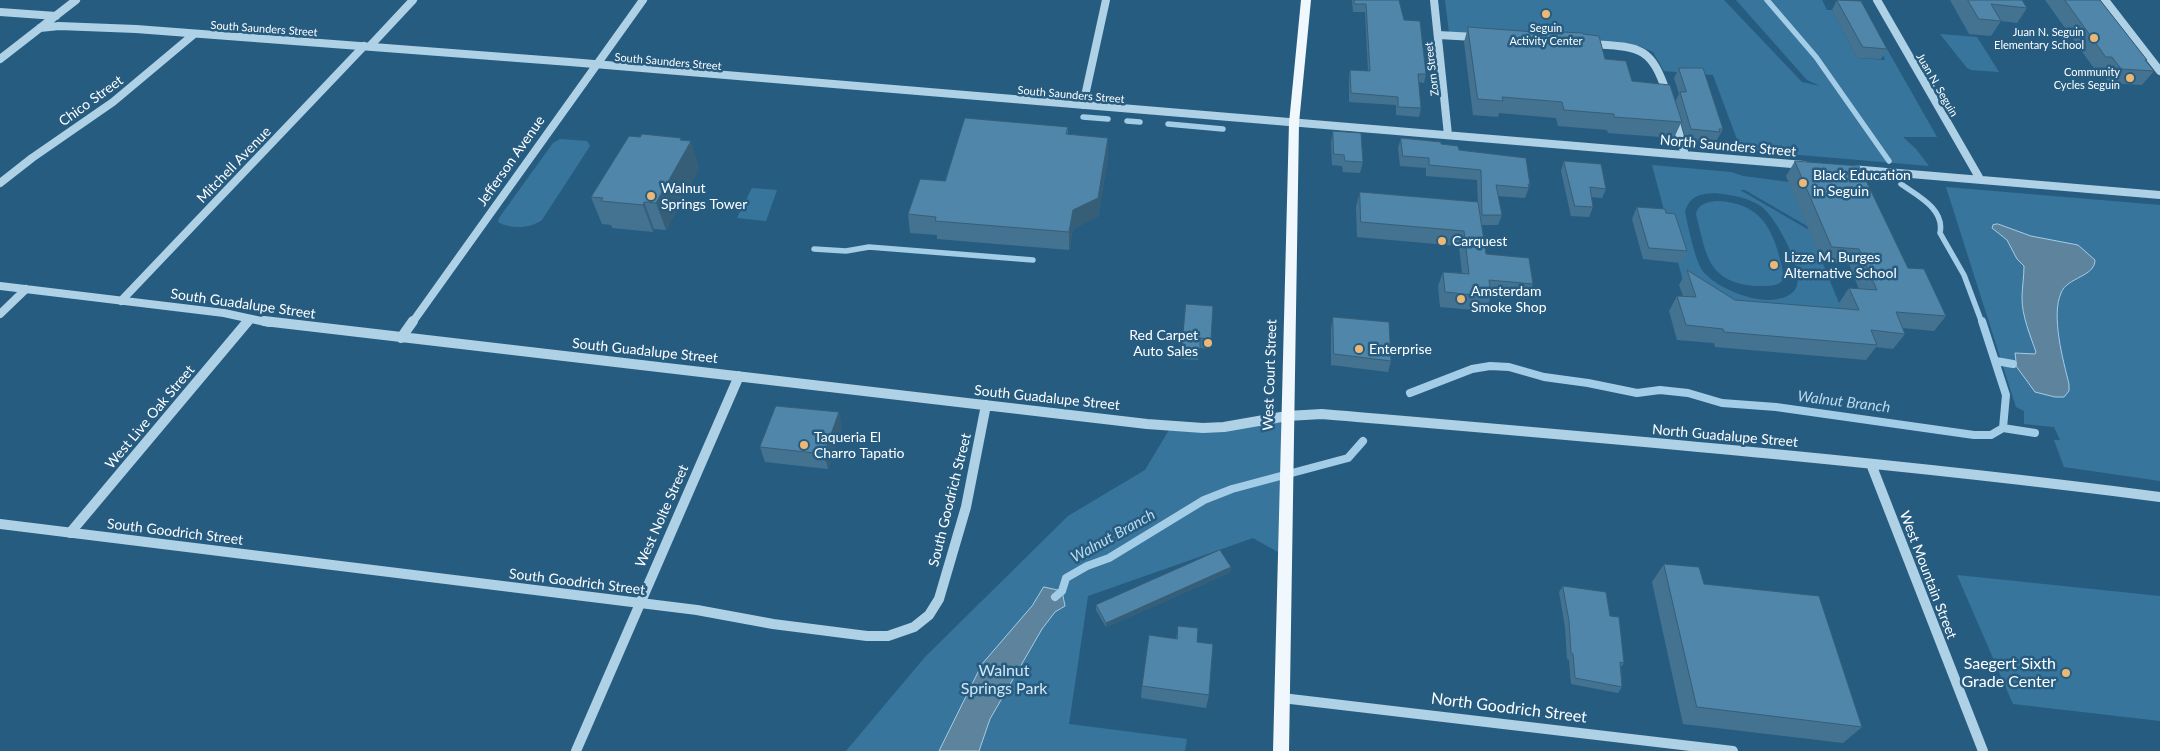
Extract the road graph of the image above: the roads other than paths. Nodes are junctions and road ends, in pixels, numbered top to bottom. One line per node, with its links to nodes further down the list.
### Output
1 (76, 0): 10 (street)
2 (413, 0): 16 (street, Mitchell Avenue)
3 (642, 0): 18 (street, Jefferson Avenue)
4 (1106, 0): 21 (street)
5 (1306, 0): 23 (main road, West Court Street)
6 (1434, 0): 13 (street, Zorn Street)
7 (1877, 0): 28 (street, Juan N. Seguin)
8 (2105, 0): 19 (street)
9 (0, 12): 10 (street)
10 (56, 16): 11 (street)
11 (40, 28): 12 (street, South Saunders Street); 17 (street)
12 (193, 35): 16 (street, South Saunders Street); 29 (street, Chico Street)
13 (1438, 35): 14 (street); 24 (street, Zorn Street)
14 (1487, 38)
15 (1586, 43): 20 (street)
16 (367, 46): 18 (street, South Saunders Street); 33 (street, Mitchell Avenue)
17 (0, 59)
18 (596, 66): 21 (street, South Saunders Street); 36 (street, Jefferson Avenue)
19 (2160, 71)
20 (1669, 100)
21 (1083, 106): 23 (street, South Saunders Street)
22 (1672, 109): 25 (street)
23 (1294, 123): 24 (street, North Saunders Street); 39 (main road, West Court Street)
24 (1448, 135): 25 (street, North Saunders Street)
25 (1685, 155): 26 (street, North Saunders Street)
26 (1816, 166)
27 (1844, 168): 28 (street)
28 (1980, 180): 30 (street)
29 (0, 183)
30 (2160, 195)
31 (0, 286): 32 (street, South Guadalupe Street)
32 (26, 289): 33 (street, South Guadalupe Street); 34 (street)
33 (121, 301): 35 (street, South Guadalupe Street)
34 (0, 314)
35 (250, 319): 36 (street, South Guadalupe Street); 43 (street, West Live Oak Street)
36 (401, 338): 37 (street, South Guadalupe Street)
37 (739, 376): 38 (street, South Guadalupe Street); 44 (street, West Nolte Street)
38 (986, 406): 39 (street, South Guadalupe Street); 44 (street, South Goodrich Street)
39 (1287, 416): 40 (street, North Guadalupe Street); 45 (main road, West Court Street)
40 (1871, 464): 41 (street, North Guadalupe Street); 49 (street, West Mountain Street)
41 (2159, 499)
42 (0, 524): 43 (street, South Goodrich Street)
43 (70, 533): 44 (street, South Goodrich Street)
44 (639, 604): 46 (street, West Nolte Street)
45 (1282, 698): 47 (main road, West Court Street); 48 (street, North Goodrich Street)
46 (576, 751)
47 (1281, 751)
48 (1733, 751)
49 (1983, 751)

